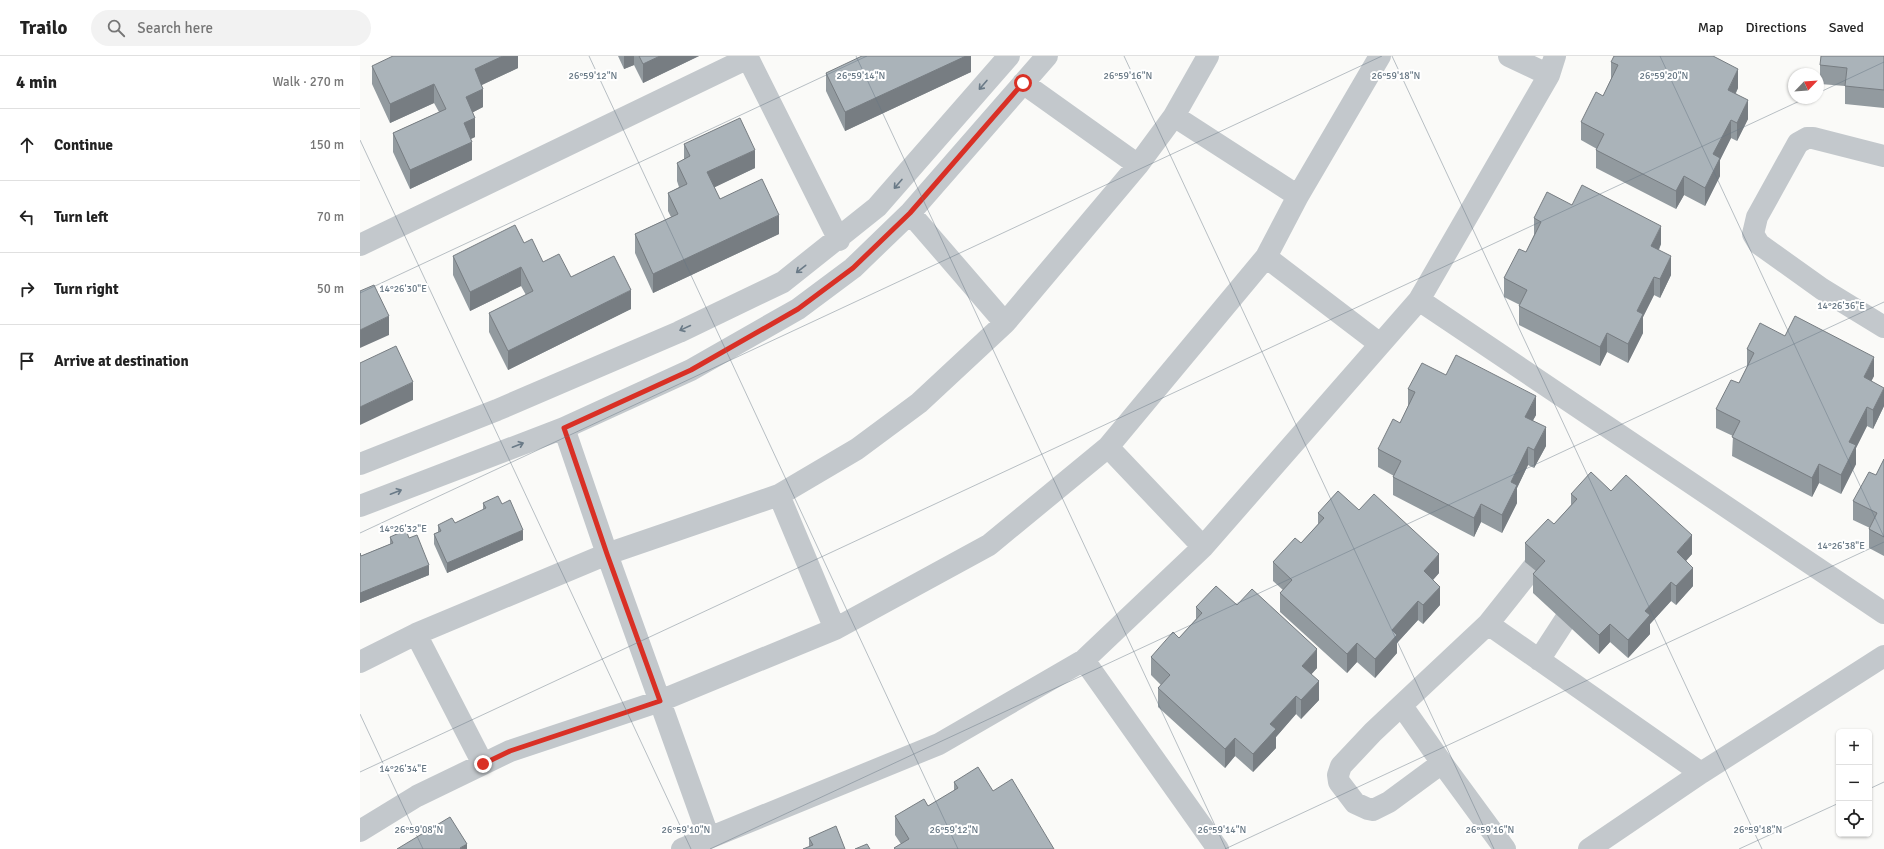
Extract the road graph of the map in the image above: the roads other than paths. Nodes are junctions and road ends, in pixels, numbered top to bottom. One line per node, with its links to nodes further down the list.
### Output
1 (1009, 56): 14 (street, one-way to 14)
2 (1047, 56): 8 (street)
3 (1208, 56): 9 (street)
4 (1380, 56): 12 (street)
5 (1509, 56): 7 (street)
6 (747, 57): 14 (street); 15 (street)
7 (1552, 65): 17 (street)
8 (1023, 83): 11 (street); 13 (street)
9 (1174, 116): 11 (street); 12 (street)
10 (1884, 156): 19 (street)
11 (1138, 166): 18 (street)
12 (1298, 196): 16 (street)
13 (910, 213): 18 (street); 21 (street)
14 (839, 240): 23 (street, one-way to 23)
15 (360, 245)
16 (1266, 257): 20 (street); 22 (street)
17 (1419, 300): 20 (street); 28 (street)
18 (1005, 323): 24 (street)
19 (1884, 327)
20 (1380, 344): 26 (street)
21 (564, 428): 25 (street, one-way to 21); 27 (street)
22 (1108, 447): 26 (street); 30 (street)
23 (360, 464)
24 (779, 495): 27 (street); 30 (street)
25 (360, 506)
26 (1203, 547): 33 (street)
27 (607, 554): 31 (street); 36 (street)
28 (1884, 613)
29 (1488, 624): 34 (street); 34 (street); 37 (street)
30 (836, 629): 36 (street)
31 (416, 634): 35 (street); 39 (street)
32 (1884, 656): 40 (street)
33 (1084, 660): 42 (street); 44 (street)
34 (1540, 660): 40 (street)
35 (360, 662)
36 (660, 701): 39 (street); 42 (street)
37 (1402, 706): 38 (street); 38 (street)
38 (1442, 763): 45 (street)
39 (483, 764): 41 (street)
40 (1701, 773): 46 (street)
41 (360, 831)
42 (709, 838): 43 (street)
43 (682, 849)
44 (1218, 849)
45 (1505, 849)
46 (1589, 849)

